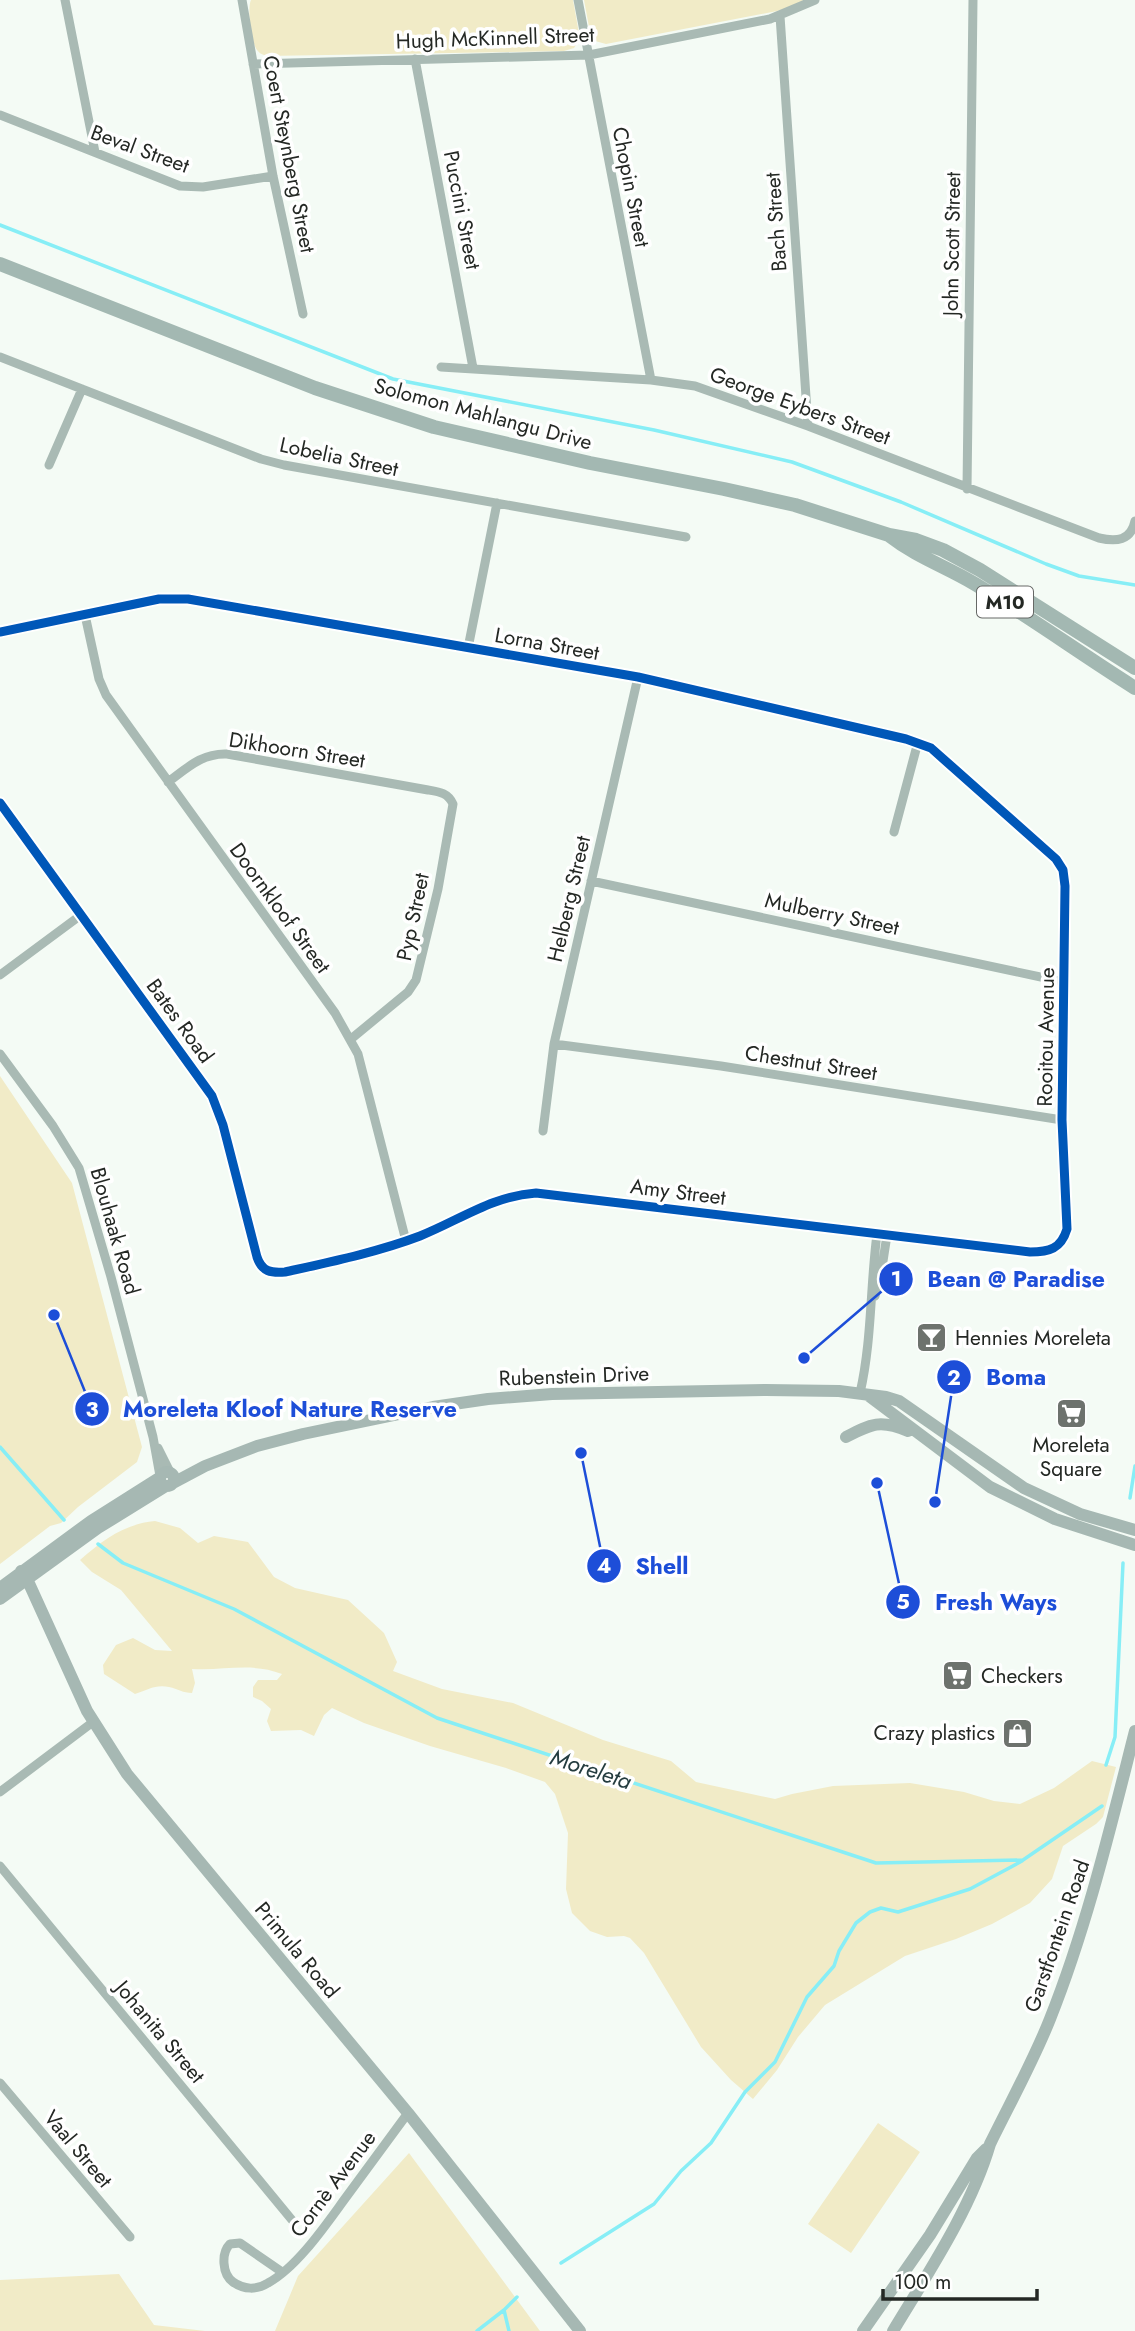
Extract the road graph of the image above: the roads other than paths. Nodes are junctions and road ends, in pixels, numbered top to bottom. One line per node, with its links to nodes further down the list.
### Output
1 (65, 0): 11 (street)
2 (242, 0): 9 (street, Coert Steynberg Street)
3 (578, 0): 7 (street, Chopin Street)
4 (815, 0): 6 (street, Hugh McKinnell Street)
5 (972, 0): 22 (street, John Scott Street)
6 (780, 16): 7 (street, Hugh McKinnell Street); 20 (street, Bach Street)
7 (589, 55): 8 (street, Hugh McKinnell Street); 18 (street, Chopin Street)
8 (415, 59): 9 (street, Hugh McKinnell Street); 17 (street, Puccini Street)
9 (253, 64): 12 (street, Coert Steynberg Street)
10 (0, 115): 11 (street, Beval Street)
11 (95, 152): 12 (street, Beval Street)
12 (273, 176): 14 (street, Coert Steynberg Street)
13 (0, 264): 25 (main road, Solomon Mahlangu Drive)
14 (303, 314)
15 (0, 357): 19 (street, Lobelia Street)
16 (441, 367): 17 (street, George Eybers Street)
17 (473, 368): 18 (street, George Eybers Street)
18 (651, 380): 20 (street, George Eybers Street)
19 (82, 390): 21 (street); 23 (street, Lobelia Street)
20 (808, 426): 22 (street, George Eybers Street)
21 (48, 466)
22 (967, 489): 24 (street, George Eybers Street)
23 (497, 503): 26 (street, Lobelia Street); 29 (street)
24 (1135, 521)
25 (889, 535): 30 (main road, Solomon Mahlangu Drive / M10); 32 (main road, Solomon Mahlangu Drive / M10)
26 (686, 537)
27 (85, 615): 28 (street, Lorna Street); 29 (street, Lorna Street); 34 (street, Doornkloof Street)
28 (0, 632)
29 (468, 648): 31 (street, Lorna Street)
30 (1132, 664)
31 (638, 677): 33 (street, Lorna Street); 39 (street, Helberg Street)
32 (1135, 688)
33 (918, 742): 37 (street); 38 (street, Lorna Street)
34 (168, 782): 35 (street, Dikhoorn Street); 43 (street, Doornkloof Street)
35 (428, 790): 43 (street, Pyp Street)
36 (0, 803): 40 (street, Bates Road)
37 (894, 832)
38 (1047, 852): 42 (street, Rooitou Avenue)
39 (591, 881): 42 (street, Mulberry Street); 44 (street, Helberg Street)
40 (81, 915): 41 (street); 51 (street, Bates Road)
41 (0, 975)
42 (1064, 982): 46 (street, Rooitou Avenue)
43 (351, 1040): 50 (street, Doornkloof Street)
44 (554, 1044): 46 (street, Chestnut Street); 47 (street, Helberg Street)
45 (0, 1054): 55 (street, Blouhaak Road)
46 (1062, 1120): 48 (street, Rooitou Avenue)
47 (542, 1131)
48 (1067, 1229): 49 (street, Amy Street)
49 (882, 1234): 50 (street, Amy Street); 52 (street)
50 (406, 1241): 51 (street, Amy Street)
51 (285, 1272)
52 (864, 1395): 53 (street); 55 (street, Rubenstein Drive); 57 (street, Rubenstein Drive)
53 (922, 1436): 54 (street); 59 (street)
54 (846, 1437)
55 (167, 1478): 60 (street, Rubenstein Drive)
56 (1135, 1523): 57 (street)
57 (1119, 1526): 58 (street, Rubenstein Drive)
58 (1135, 1530)
59 (1135, 1545)
60 (24, 1575): 61 (street, Rubenstein Drive); 62 (street, Rubenstein Drive); 63 (street, Primula Road)
61 (0, 1588)
62 (0, 1599)
63 (93, 1722): 65 (street); 68 (street, Primula Road)
64 (1135, 1731): 69 (street, Garstfontein Road)
65 (0, 1792)
66 (0, 1866): 70 (street, Johanita Street)
67 (0, 2083): 71 (street, Vaal Street)
68 (408, 2113): 72 (street, Cornè Avenue); 73 (street, Primula Road)
69 (990, 2144): 74 (street, Garstfontein Road); 75 (street, Garstfontein Road)
70 (292, 2220)
71 (130, 2237)
72 (282, 2272): 72 (street, Cornè Avenue)
73 (580, 2331)
74 (863, 2331)
75 (893, 2331)

